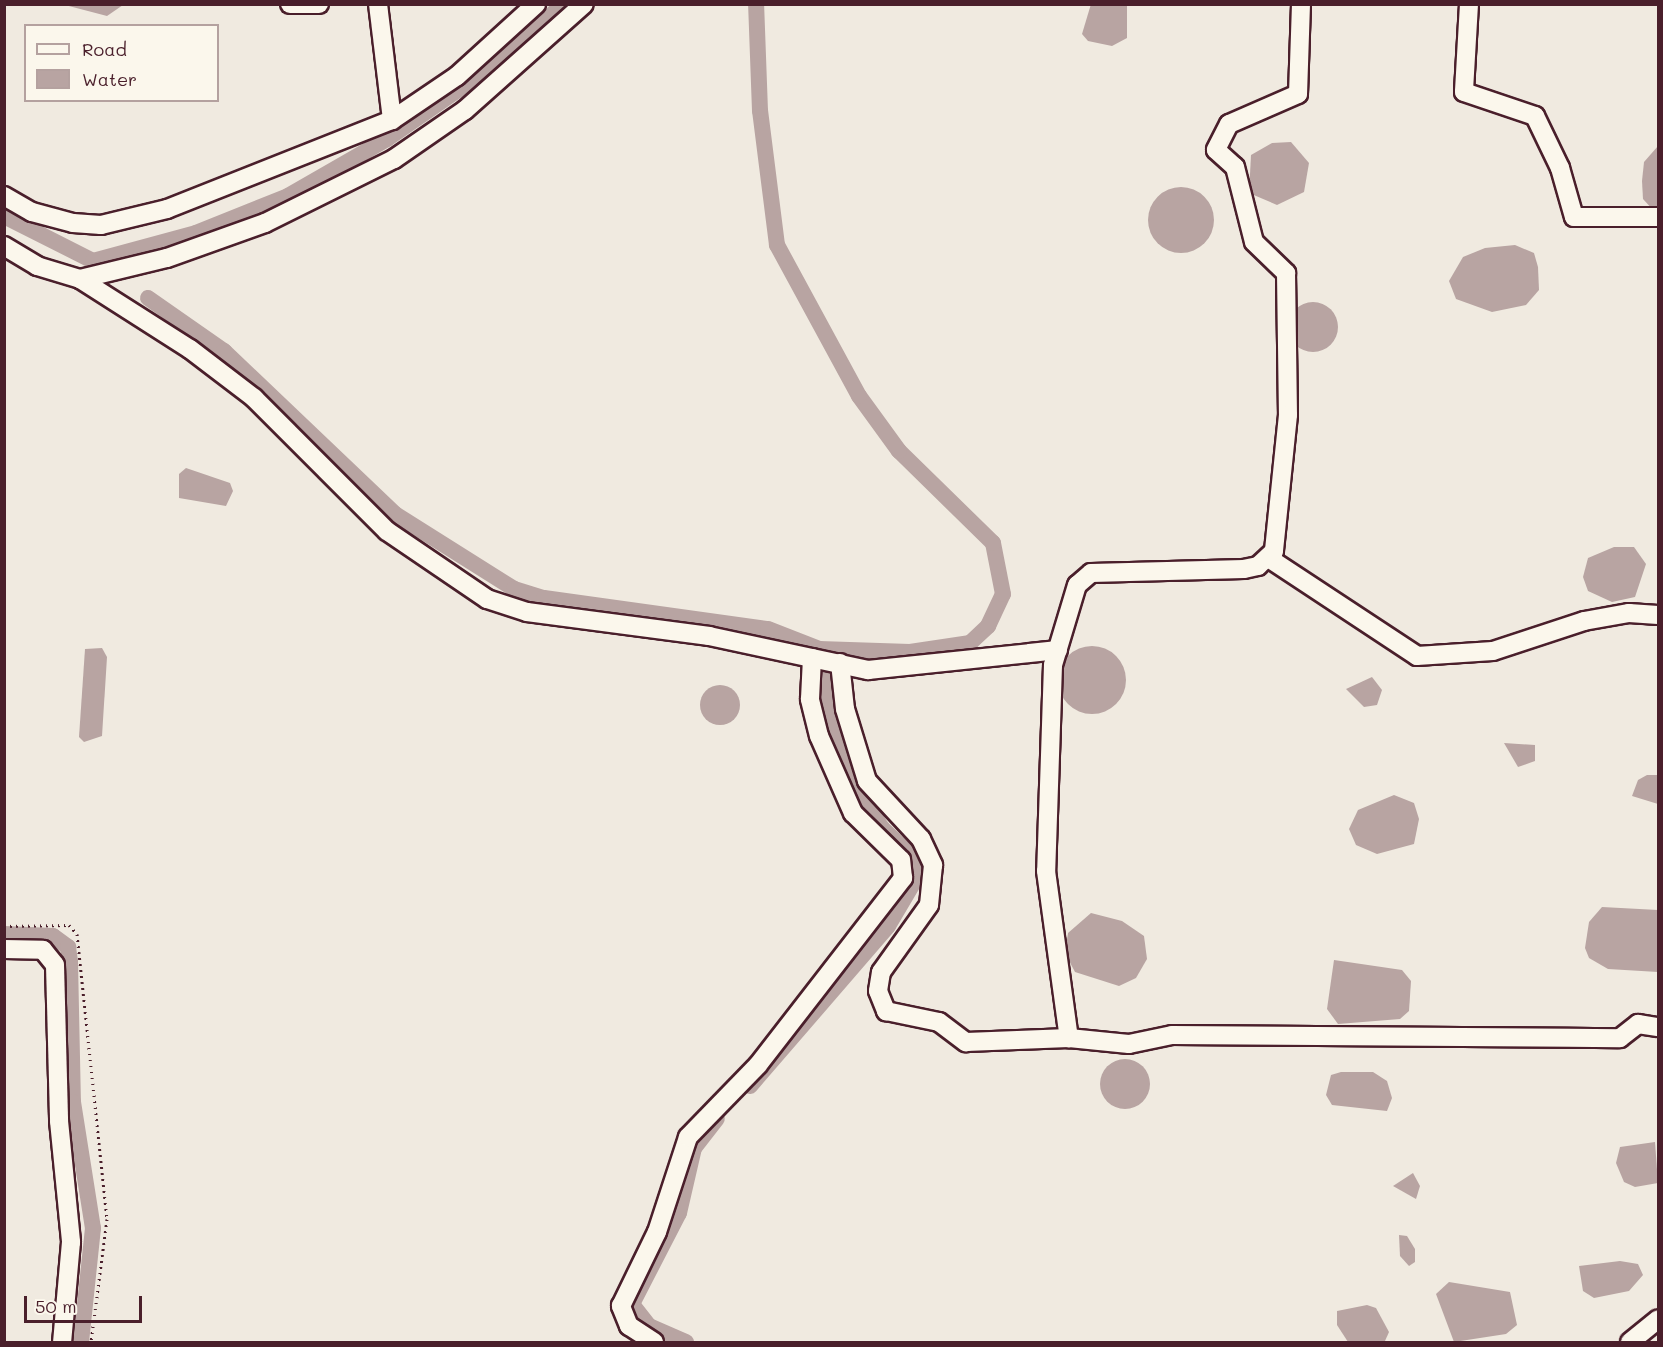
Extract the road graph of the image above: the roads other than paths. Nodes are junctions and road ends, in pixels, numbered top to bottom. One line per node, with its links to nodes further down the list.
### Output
1 (290, 4): 2 (street)
2 (319, 4)
3 (378, 4): 8 (street)
4 (536, 4): 8 (street)
5 (584, 4): 12 (street)
6 (1301, 4): 13 (street)
7 (1469, 4): 10 (street)
8 (392, 120): 9 (street)
9 (4, 196)
10 (1659, 217)
11 (4, 246): 12 (street)
12 (80, 279): 16 (street)
13 (1270, 559): 14 (street); 15 (street)
14 (1659, 615)
15 (1058, 650): 17 (street); 20 (street)
16 (812, 658): 17 (street); 23 (street)
17 (840, 663): 20 (street)
18 (4, 949): 22 (street)
19 (1659, 1027): 20 (street)
20 (1069, 1038)
21 (1659, 1319): 24 (street)
22 (62, 1342)
23 (654, 1342)
24 (1630, 1342)

